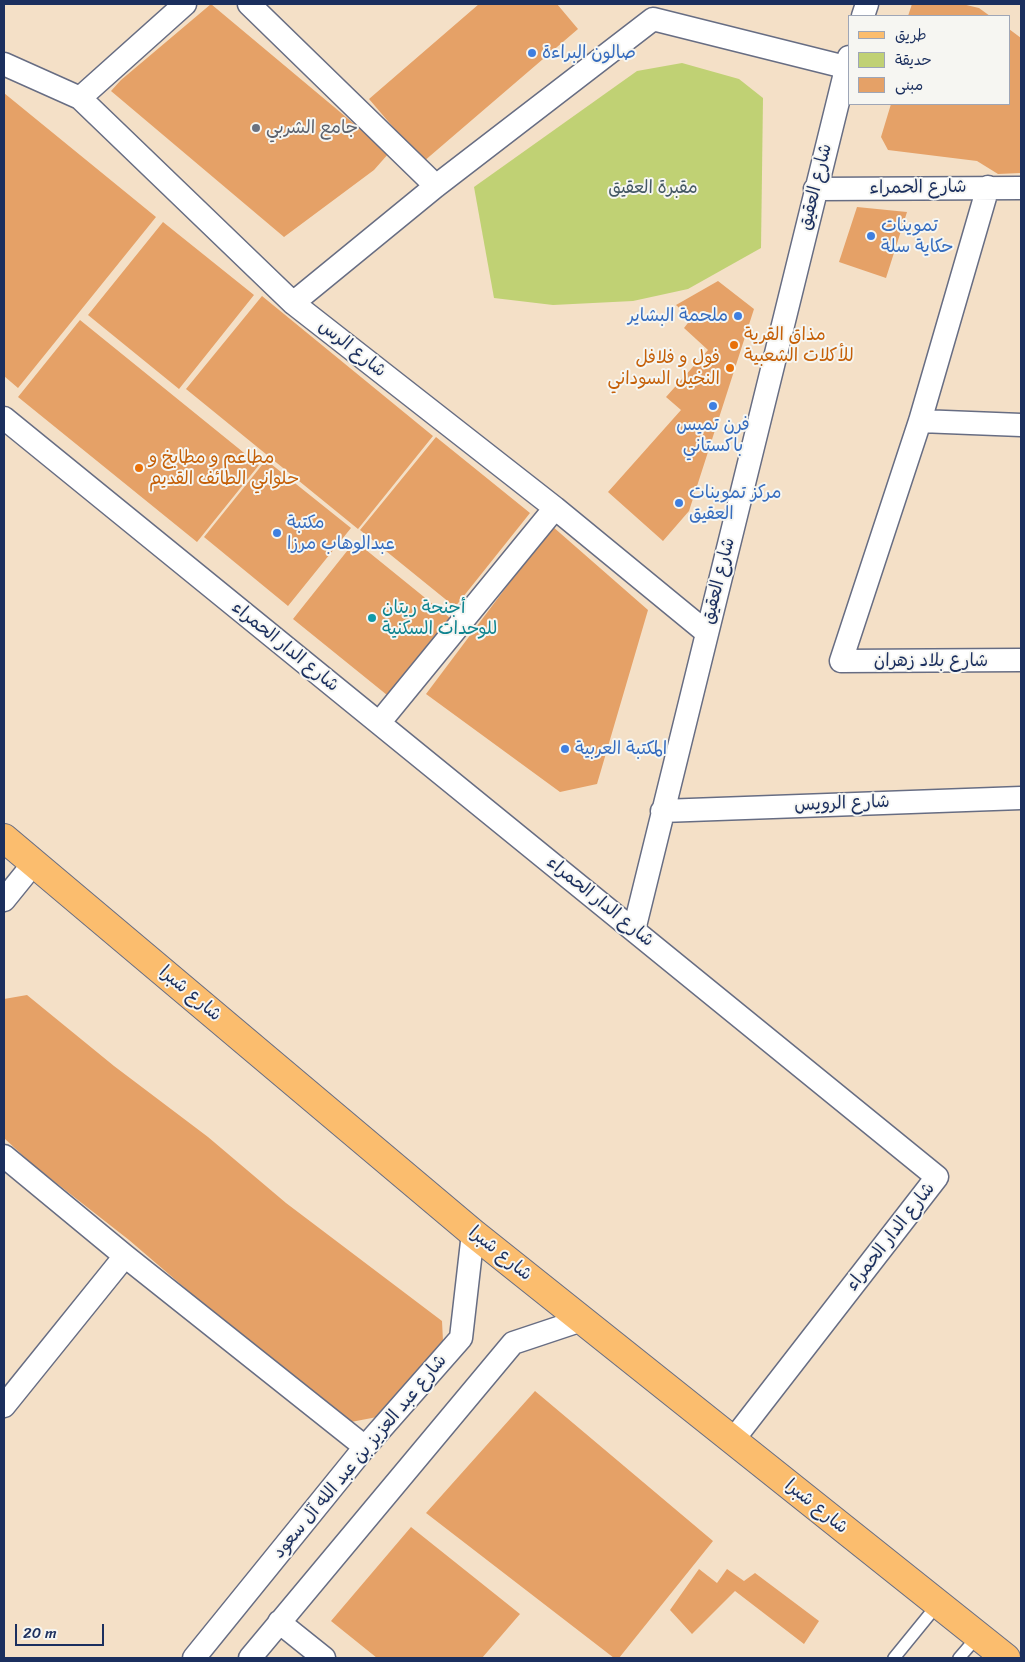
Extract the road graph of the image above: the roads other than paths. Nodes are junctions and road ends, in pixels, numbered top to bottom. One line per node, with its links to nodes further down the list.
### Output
1 (185, 4): 6 (street)
2 (249, 4): 7 (street)
3 (654, 11): 4 (street); 7 (street)
4 (847, 62): 10 (street, شارع العقيق)
5 (4, 64): 6 (street, شارع الرس)
6 (80, 98): 11 (street, شارع الرس)
7 (436, 186): 11 (street)
8 (988, 187): 9 (street, شارع الحمراء); 10 (street, شارع الحمراء); 13 (street)
9 (1021, 188)
10 (815, 189): 16 (street, شارع العقيق)
11 (293, 303): 15 (street, شارع الرس)
12 (4, 418): 18 (street, شارع الدار الحمراء)
13 (920, 421): 14 (street); 17 (street, شارع بلاد زهران)
14 (1021, 426)
15 (555, 508): 16 (street, شارع الرس); 18 (street)
16 (706, 632): 20 (street, شارع العقيق)
17 (1021, 660)
18 (379, 723): 24 (street, شارع الدار الحمراء)
19 (1021, 798): 20 (street, شارع الرويس)
20 (662, 811): 24 (street, شارع العقيق)
21 (4, 838): 22 (main road, شارع شبرا)
22 (34, 863): 23 (street); 26 (main road, شارع شبرا)
23 (4, 900)
24 (634, 930): 30 (street, شارع الدار الحمراء)
25 (4, 1156): 27 (street)
26 (473, 1234): 28 (main road, شارع شبرا); 31 (street, شارع عبد العزيز بن عبد الله آل سعود)
27 (126, 1256): 29 (street); 31 (street)
28 (582, 1320): 30 (main road, شارع شبرا); 33 (street)
29 (4, 1406)
30 (733, 1440): 32 (main road, شارع شبرا)
31 (365, 1447): 35 (street, شارع عبد العزيز بن عبد الله آل سعود)
32 (938, 1604): 34 (main road, شارع شبرا); 38 (lane)
33 (279, 1622): 36 (street); 37 (street)
34 (978, 1636): 39 (lane); 40 (main road, شارع شبرا)
35 (194, 1658)
36 (250, 1658)
37 (324, 1658)
38 (894, 1658)
39 (959, 1658)
40 (1006, 1658)

